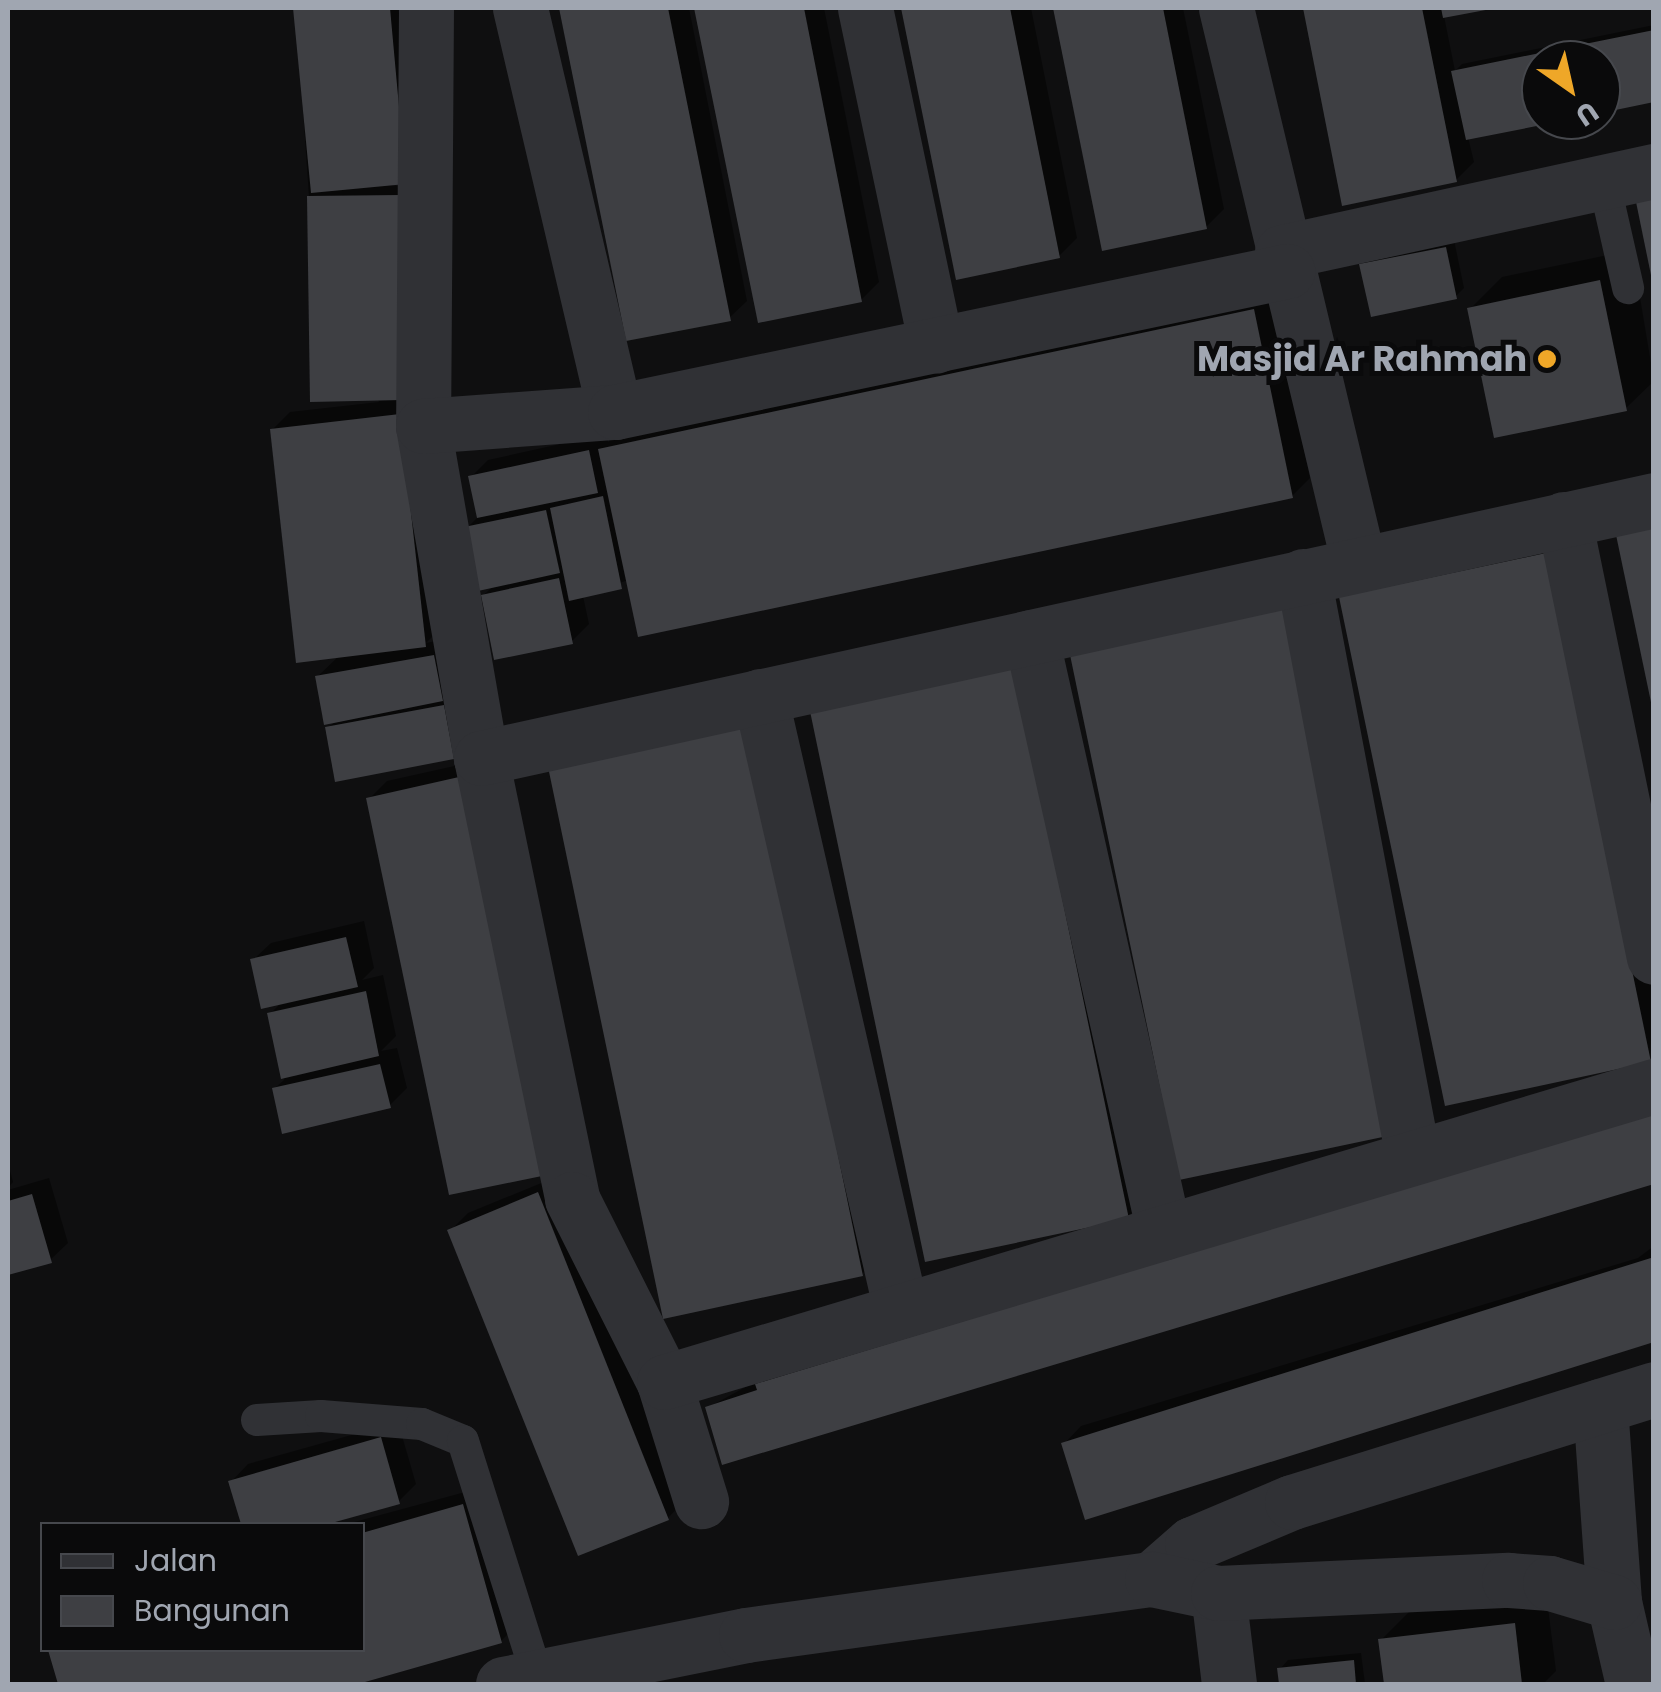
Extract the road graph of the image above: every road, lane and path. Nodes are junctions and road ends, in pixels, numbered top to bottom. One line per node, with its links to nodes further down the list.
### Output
1 (426, 8): 10 (street)
2 (520, 8): 9 (street)
3 (865, 8): 8 (street)
4 (1226, 8): 6 (street)
5 (1628, 176): 6 (street); 7 (lane)
6 (1284, 261): 8 (street); 13 (street)
7 (1628, 288)
8 (936, 346): 9 (street)
9 (615, 412): 10 (street)
10 (424, 426): 17 (street)
11 (1654, 500): 12 (street)
12 (1564, 519): 13 (street); 18 (street)
13 (1359, 564): 14 (street)
14 (1302, 576): 15 (street); 20 (street)
15 (1031, 636): 16 (street); 21 (street)
16 (760, 696): 17 (street); 22 (street)
17 (481, 758): 23 (street)
18 (1654, 957)
19 (1654, 1086): 20 (street)
20 (1412, 1157): 21 (street)
21 (1164, 1232): 22 (street)
22 (901, 1310): 23 (street)
23 (664, 1382): 27 (street)
24 (1654, 1389): 25 (street)
25 (1600, 1406): 28 (street); 30 (street)
26 (257, 1420): 31 (lane)
27 (702, 1500)
28 (1152, 1579): 29 (street); 31 (street)
29 (1218, 1592): 30 (street); 32 (street)
30 (1614, 1602): 33 (street)
31 (520, 1680)
32 (1230, 1684)
33 (1633, 1684)

